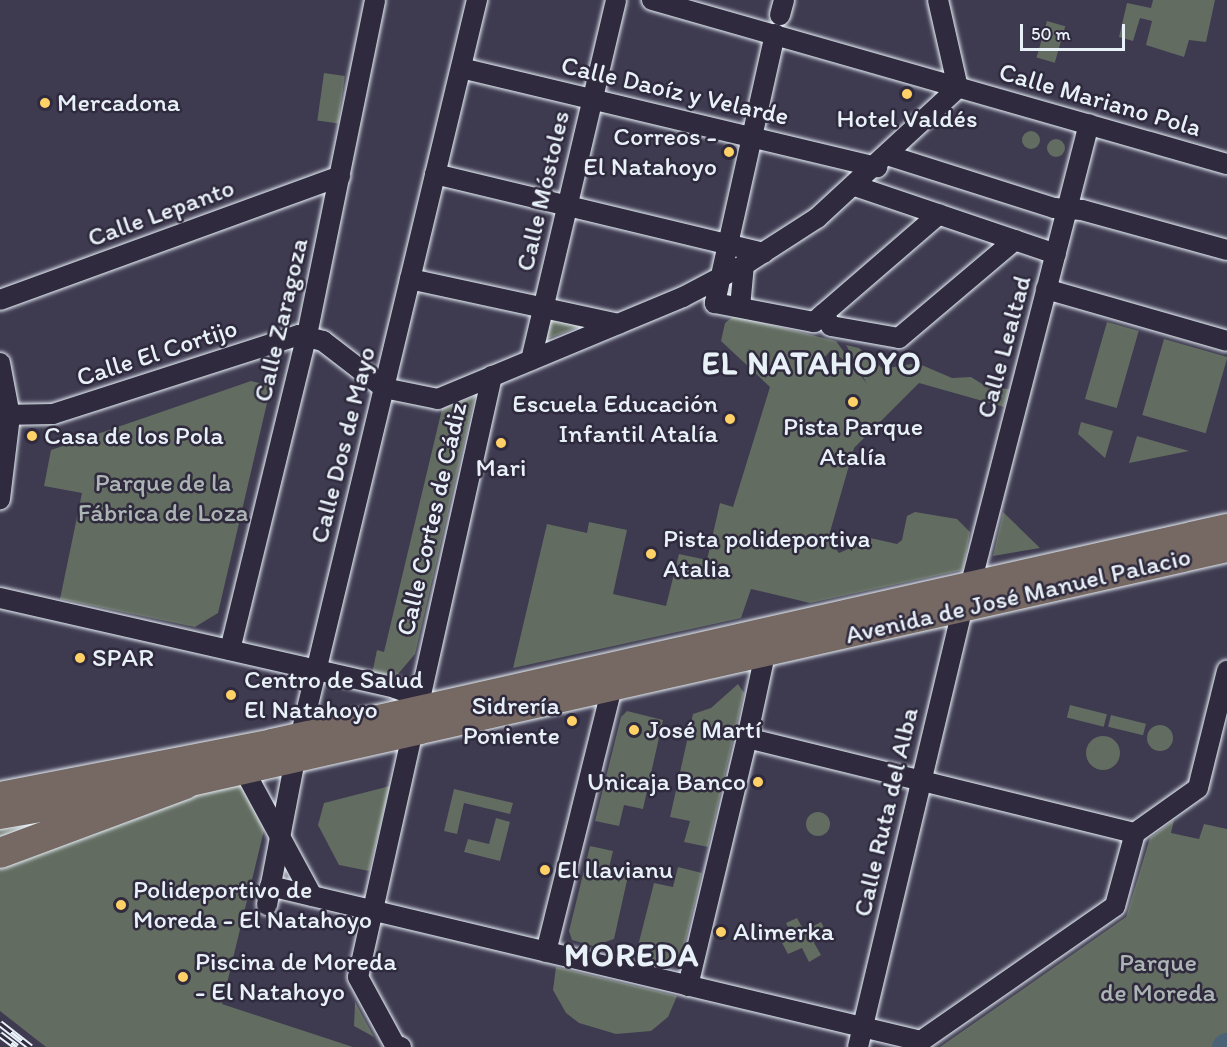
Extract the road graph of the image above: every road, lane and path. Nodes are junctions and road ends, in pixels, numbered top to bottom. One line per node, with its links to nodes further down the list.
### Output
1 (375, 0): 15 (street, Calle Zaragoza)
2 (477, 0): 7 (street, Calle Dos de Mayo)
3 (616, 0): 9 (street, Calle Móstoles)
4 (652, 0): 6 (street, Calle Mariano Pola)
5 (938, 0): 8 (street)
6 (780, 16): 8 (street, Calle Mariano Pola); 11 (street)
7 (461, 68): 9 (street, Calle Daoíz y Velarde); 14 (street, Calle Dos de Mayo)
8 (958, 88): 10 (street, Calle Mariano Pola); 12 (street)
9 (593, 100): 11 (street, Calle Daoíz y Velarde); 17 (street, Calle Móstoles)
10 (1089, 124): 13 (street, Calle Mariano Pola); 18 (street, Calle Lealtad)
11 (750, 137): 12 (street, Calle Daoíz y Velarde); 21 (street)
12 (884, 161): 16 (street); 18 (street, Calle Daoíz y Velarde)
13 (1227, 164)
14 (435, 174): 17 (street); 26 (street, Calle Dos de Mayo)
15 (340, 176): 29 (street, Calle Lepanto); 34 (street, Calle Zaragoza)
16 (855, 186): 19 (street); 23 (street)
17 (567, 207): 21 (street); 31 (street, Calle Móstoles)
18 (1067, 209): 22 (street, Calle Daoíz y Velarde); 24 (street, Calle Lealtad)
19 (939, 214): 20 (street); 32 (street)
20 (1015, 240): 24 (street); 32 (street)
21 (725, 244): 23 (street); 27 (street)
22 (1227, 250)
23 (764, 253): 25 (street)
24 (1056, 254): 28 (street, Calle Lealtad)
25 (744, 265): 27 (street); 30 (street)
26 (410, 279): 31 (street); 39 (street, Calle Dos de Mayo)
27 (716, 281): 30 (street); 33 (street)
28 (1046, 289): 35 (street); 44 (street, Calle Lealtad)
29 (0, 300)
30 (740, 307): 32 (street)
31 (544, 308): 33 (street); 36 (street, Calle Móstoles)
32 (823, 314)
33 (618, 324): 36 (street)
34 (307, 335): 39 (street); 40 (street, Calle El Cortijo); 49 (street, Calle Zaragoza)
35 (1227, 341)
36 (531, 360): 38 (street)
37 (0, 363): 40 (street)
38 (492, 376): 39 (street); 54 (street, Calle Cortes de Cádiz)
39 (384, 388): 51 (street, Calle Dos de Mayo)
40 (5, 416): 41 (street)
41 (0, 498)
42 (1227, 527): 44 (main road, Avenida de José Manuel Palacio)
43 (1227, 549): 46 (main road, Avenida de José Manuel Palacio)
44 (971, 584): 47 (main road, Avenida de José Manuel Palacio); 48 (street, Avenida de José Manuel Palacio)
45 (0, 598): 49 (street)
46 (962, 609): 48 (main road, Avenida de José Manuel Palacio); 58 (street, Calle Ruta del Alba)
47 (762, 643): 48 (main road, Avenida de José Manuel Palacio); 50 (main road, Avenida de José Manuel Palacio); 53 (main road, Avenida de José Manuel Palacio); 55 (street)
48 (810, 644)
49 (230, 650): 51 (street)
50 (622, 663): 53 (street); 54 (main road, Avenida de José Manuel Palacio)
51 (317, 669): 54 (street); 56 (street, Calle Dos de Mayo)
52 (1227, 671): 63 (street)
53 (609, 688): 54 (main road, Avenida de José Manuel Palacio); 67 (street)
54 (416, 721): 56 (main road, Avenida de José Manuel Palacio); 66 (street, Calle Cortes de Cádiz)
55 (747, 738): 58 (street); 68 (street)
56 (298, 747): 57 (main road, Avenida de José Manuel Palacio); 60 (main road, Avenida de José Manuel Palacio); 62 (street, Calle Dos de Mayo)
57 (244, 770): 59 (main road, Avenida de José Manuel Palacio); 62 (street)
58 (920, 783): 63 (street); 69 (street, Calle Ruta del Alba)
59 (186, 784): 61 (main road, Avenida de José Manuel Palacio); 64 (highway)
60 (0, 795)
61 (0, 816)
62 (279, 832): 65 (street); 65 (street, Calle Dos de Mayo)
63 (1135, 833): 69 (street)
64 (0, 854)
65 (312, 896): 66 (street)
66 (372, 911): 67 (street); 70 (street, Calle Cortes de Cádiz)
67 (546, 952): 68 (street)
68 (688, 986): 69 (street)
69 (862, 1027): 71 (street, Calle Ruta del Alba)
70 (401, 1047)
71 (858, 1047)

